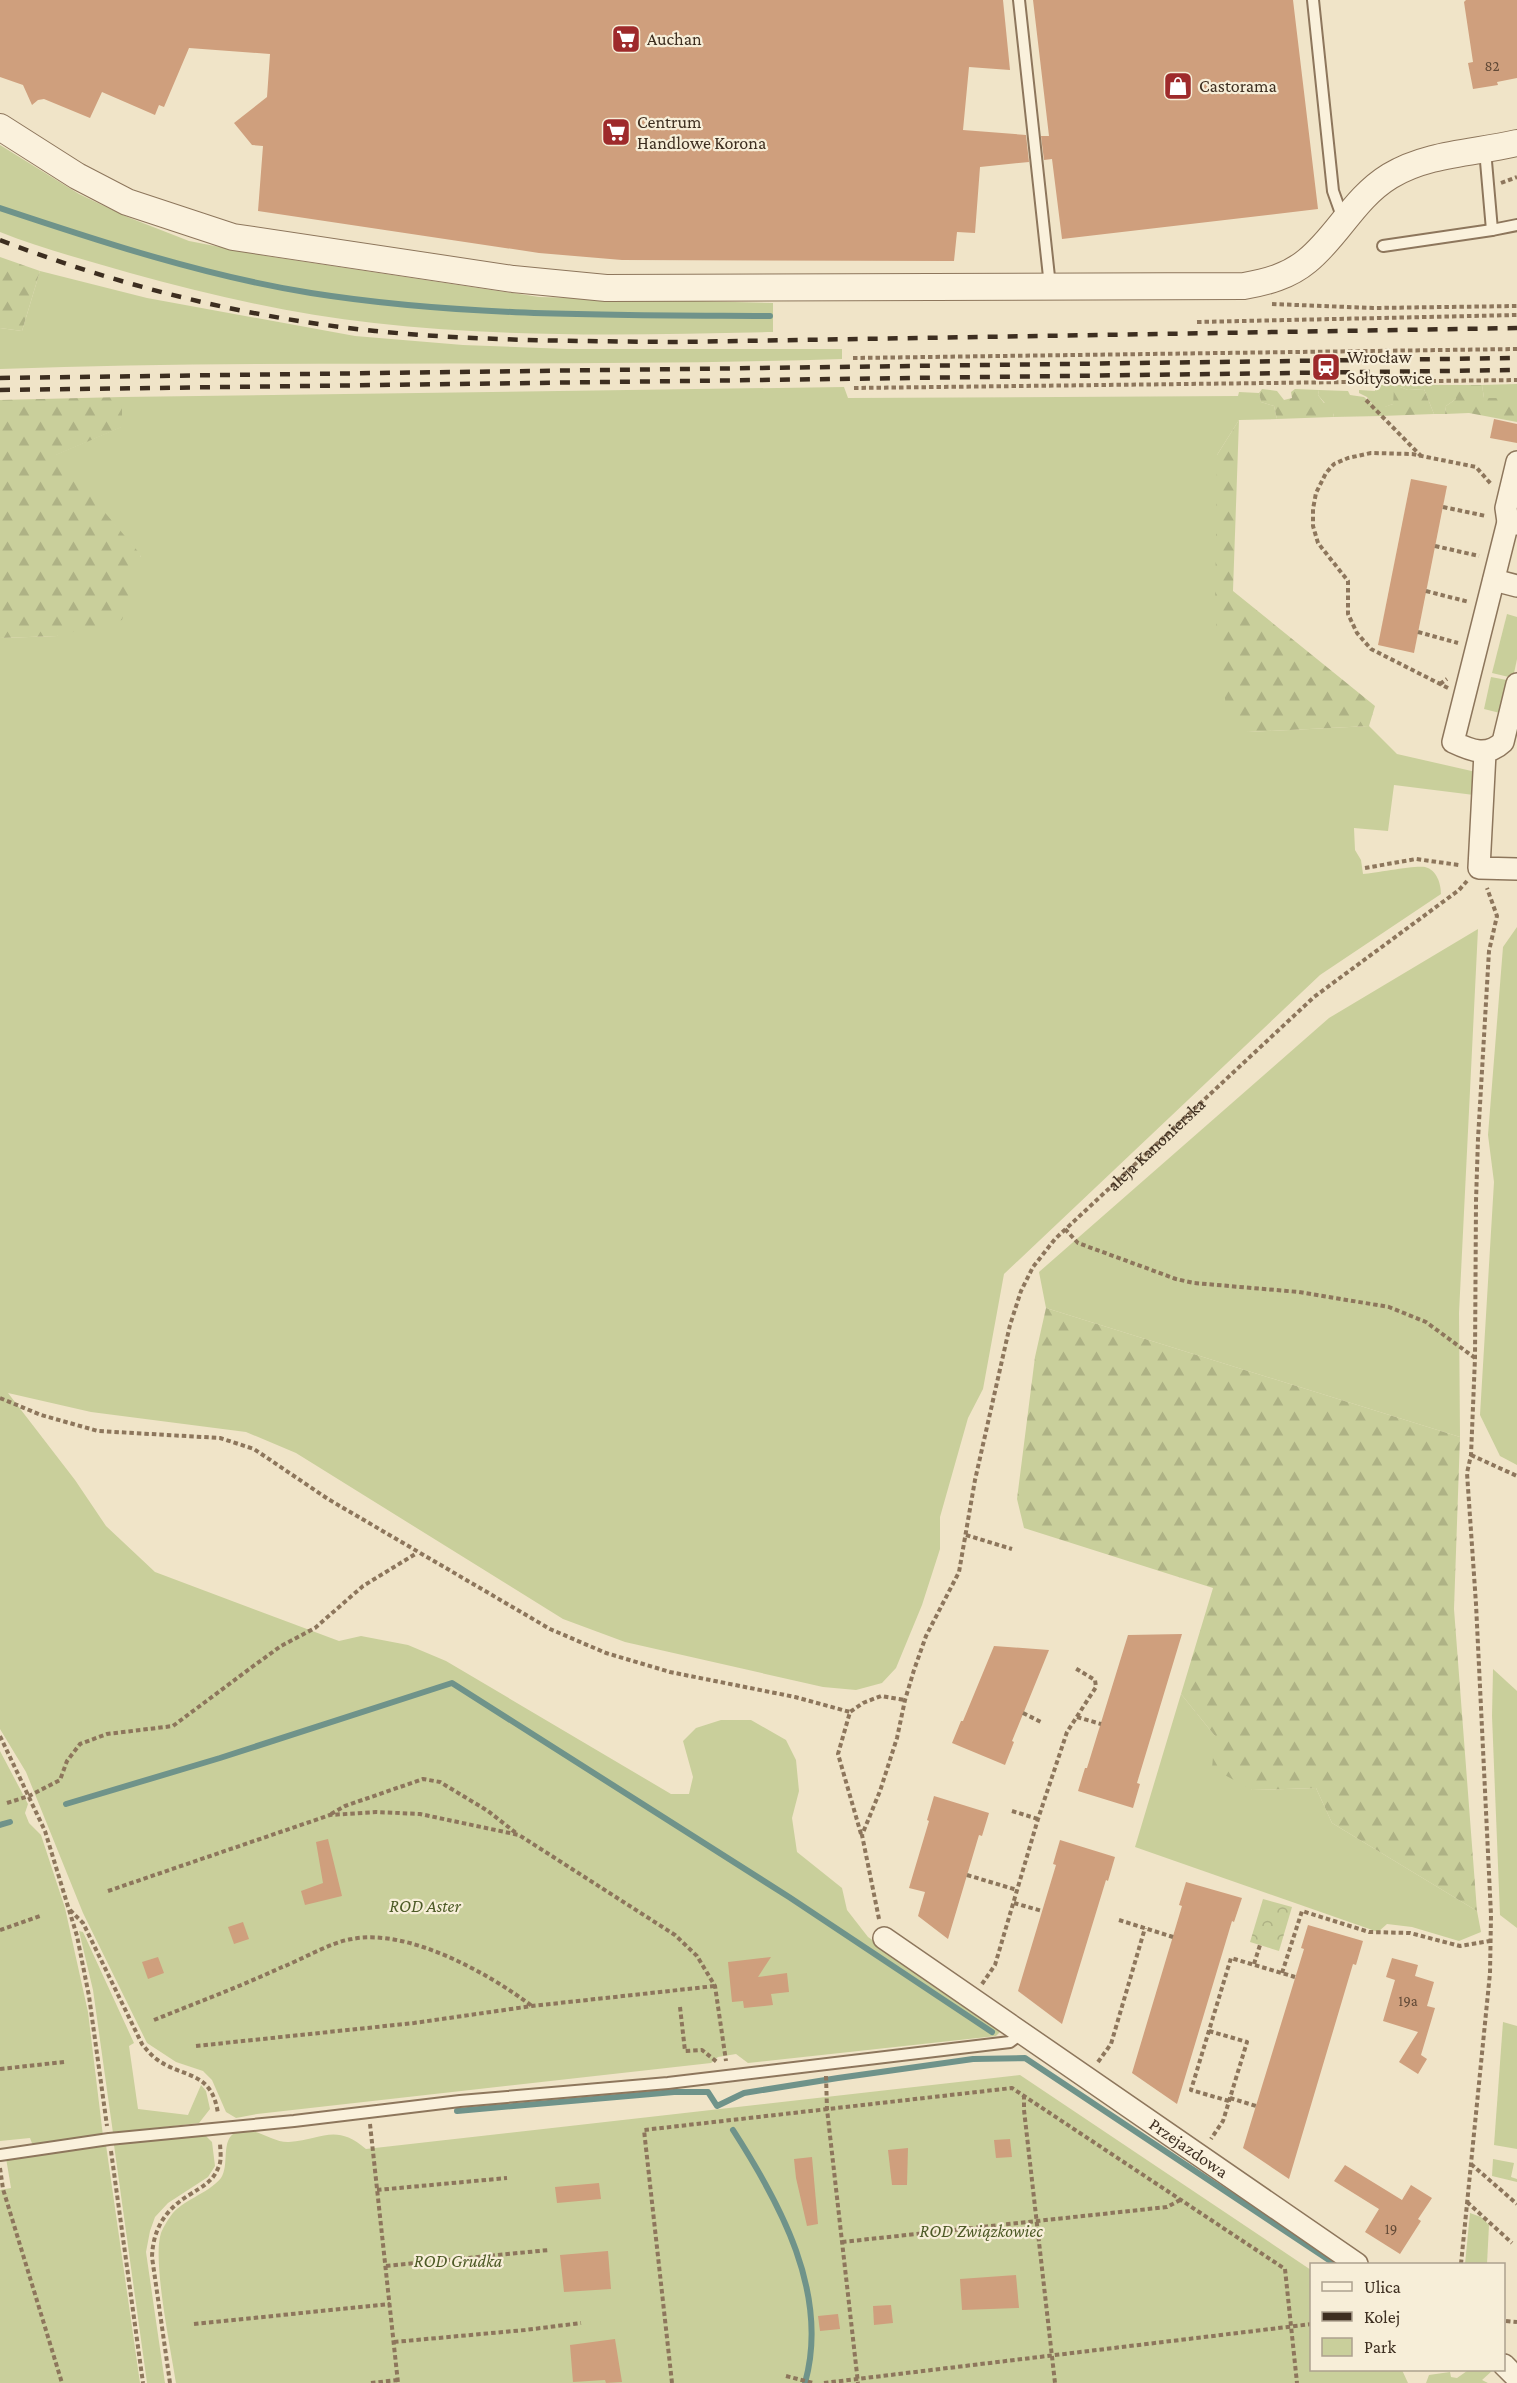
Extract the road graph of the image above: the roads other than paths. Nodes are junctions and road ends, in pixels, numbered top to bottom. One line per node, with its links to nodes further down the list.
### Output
1 (1019, 0): 9 (lane)
2 (1313, 0): 5 (lane)
3 (0, 127): 9 (street)
4 (1503, 148): 5 (street); 7 (lane)
5 (1343, 219): 9 (street)
6 (1517, 225): 7 (lane)
7 (1492, 231): 8 (lane)
8 (1383, 246)
9 (1050, 287)
10 (1517, 462): 11 (street)
11 (1512, 523): 12 (street)
12 (1496, 570): 13 (street); 15 (street)
13 (1517, 586)
14 (1517, 684): 15 (street)
15 (1485, 753): 16 (street)
16 (1517, 869)
17 (884, 1938): 18 (street, Przejazdowa)
18 (1022, 2033): 19 (lane); 20 (street, Przejazdowa)
19 (0, 2155)
20 (1354, 2263)
21 (1505, 2367): 22 (street)
22 (1517, 2378)

